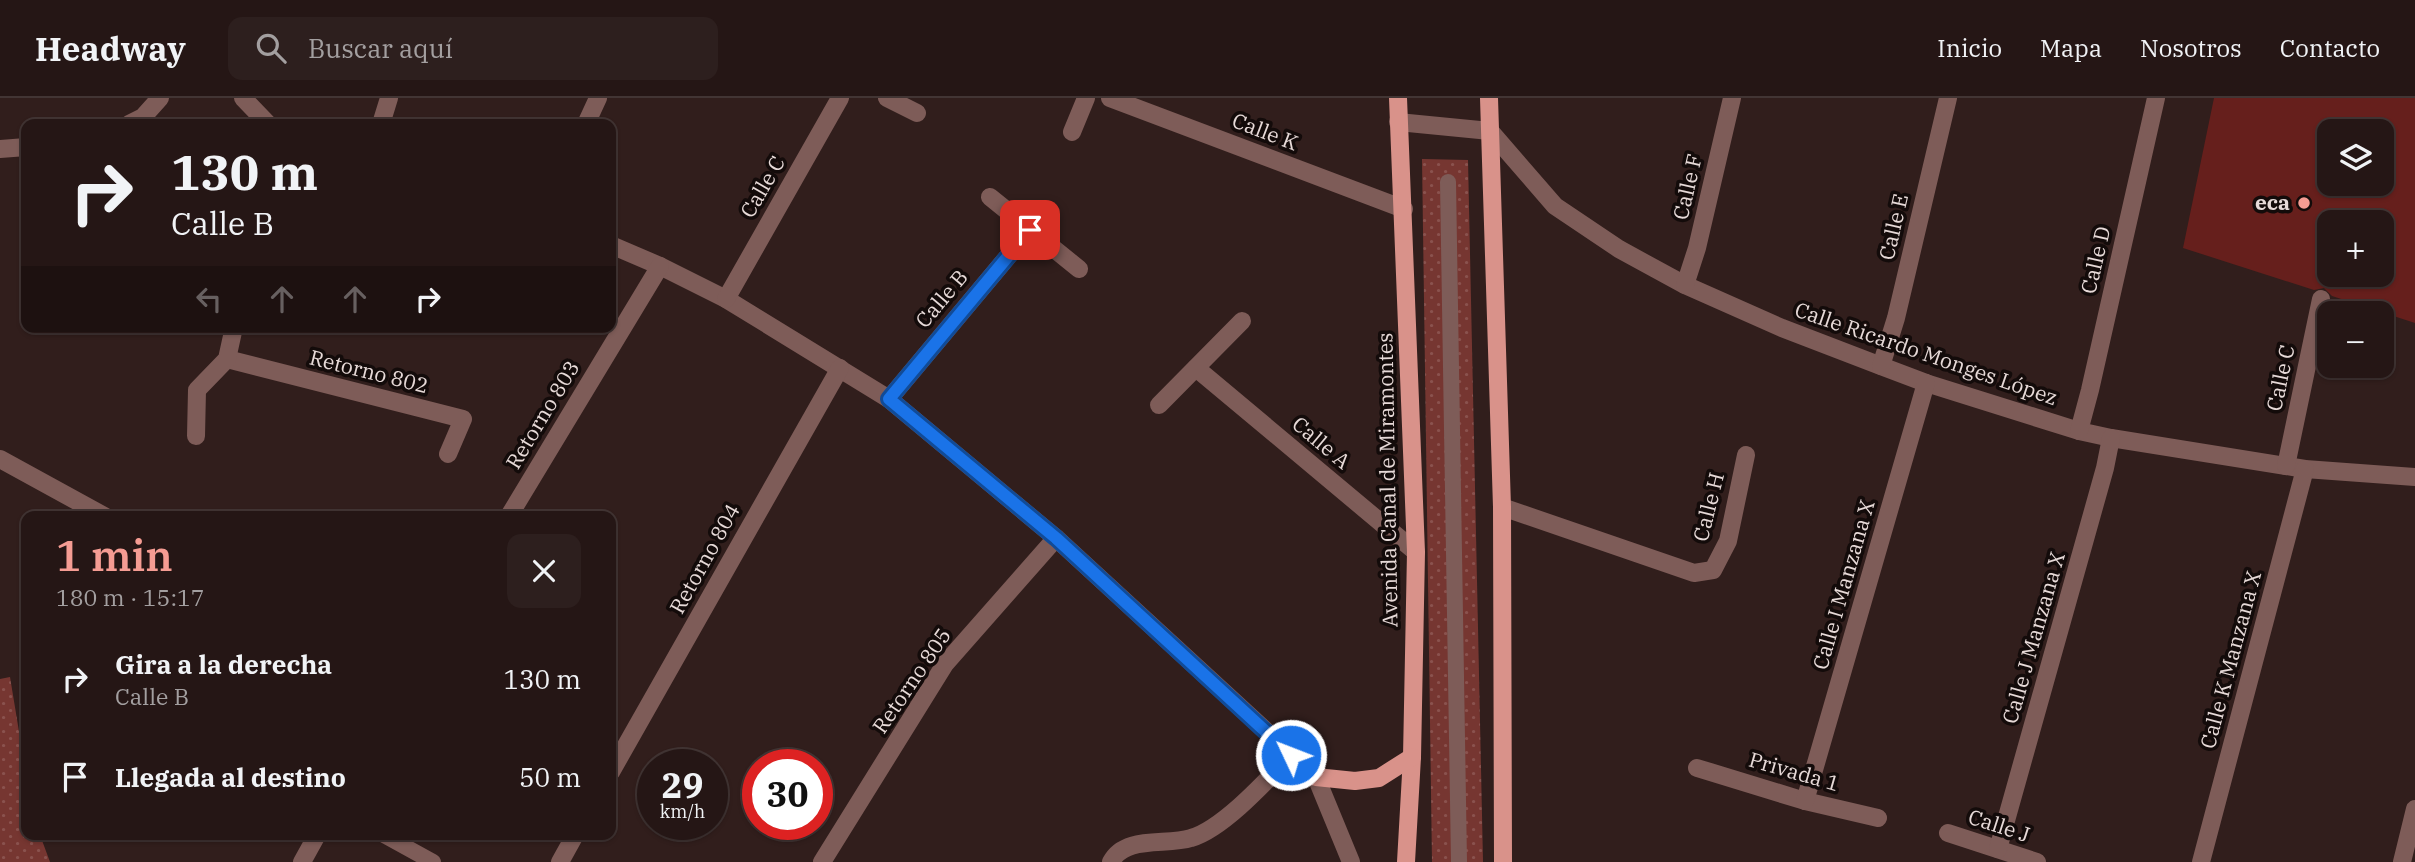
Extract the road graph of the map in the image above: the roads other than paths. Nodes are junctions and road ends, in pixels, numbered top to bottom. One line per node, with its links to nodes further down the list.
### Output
1 (160, 98): 15 (street)
2 (243, 98): 16 (street)
3 (389, 98): 17 (street)
4 (598, 98): 18 (street)
5 (840, 98): 32 (street, Calle C)
6 (887, 98): 14 (street)
7 (1086, 98): 21 (street)
8 (1110, 98): 26 (street, Calle K)
9 (1398, 98): 19 (main road, Avenida Canal de Miramontes)
10 (1489, 98): 20 (main road)
11 (1732, 98): 31 (street, Calle F)
12 (1948, 98): 37 (street, Calle E)
13 (2156, 98): 43 (street, Calle D)
14 (917, 113)
15 (139, 119)
16 (263, 119)
17 (383, 119)
18 (588, 119)
19 (1398, 122): 20 (street); 26 (main road, Avenida Canal de Miramontes)
20 (1490, 131): 31 (street, Calle Ricardo Monges López); 52 (main road)
21 (1072, 132)
22 (21, 147): 23 (street)
23 (0, 149)
24 (1448, 182): 77 (street)
25 (990, 197): 27 (street)
26 (1404, 209): 56 (main road, Avenida Canal de Miramontes)
27 (1030, 230): 30 (street); 41 (street, Calle B)
28 (616, 247): 29 (street)
29 (660, 266): 32 (street); 54 (street, Retorno 803)
30 (1079, 269)
31 (1685, 285): 37 (street, Calle Ricardo Monges López)
32 (726, 299): 38 (street)
33 (2321, 299): 49 (street, Calle C)
34 (1241, 321): 39 (street)
35 (233, 333): 36 (street)
36 (227, 359): 44 (street); 46 (street, Retorno 802)
37 (1881, 366): 40 (street, Calle Ricardo Monges López)
38 (840, 368): 41 (street); 59 (street, Retorno 804)
39 (1196, 368): 42 (street); 56 (street, Calle A)
40 (1926, 383): 43 (street, Calle Ricardo Monges López); 62 (street, Calle I Manzana X)
41 (889, 399): 55 (street)
42 (1159, 405)
43 (2079, 431): 45 (street, Calle Ricardo Monges López)
44 (196, 436)
45 (2111, 438): 49 (street, Calle Ricardo Monges López); 69 (street, Calle J Manzana X)
46 (449, 454)
47 (1746, 455): 52 (street, Calle H)
48 (1, 463): 53 (street)
49 (2286, 466): 50 (street, Calle Ricardo Monges López)
50 (2305, 469): 51 (street, Calle Ricardo Monges López); 80 (street, Calle K Manzana X)
51 (2415, 477)
52 (1502, 507): 78 (main road)
53 (86, 511)
54 (512, 511)
55 (1056, 538): 57 (street); 73 (street, Retorno 805)
56 (1416, 552): 58 (main road, Avenida Canal de Miramontes)
57 (1291, 755): 61 (street); 74 (street)
58 (1412, 757): 61 (main road); 76 (main road, Avenida Canal de Miramontes)
59 (616, 763)
60 (1698, 768): 62 (street, Privada 1)
61 (1317, 777): 75 (street)
62 (1805, 800): 64 (street, Privada 1)
63 (2415, 809): 81 (street)
64 (1878, 818)
65 (1948, 833): 69 (street, Calle J)
66 (314, 840): 70 (street)
67 (393, 840): 71 (street)
68 (572, 840): 72 (street)
69 (1998, 849): 79 (street, Calle J)
70 (302, 862)
71 (433, 862)
72 (560, 862)
73 (822, 862)
74 (1111, 862)
75 (1352, 862)
76 (1406, 862)
77 (1459, 862)
78 (1503, 862)
79 (2037, 862)
80 (2201, 862)
81 (2402, 862)

